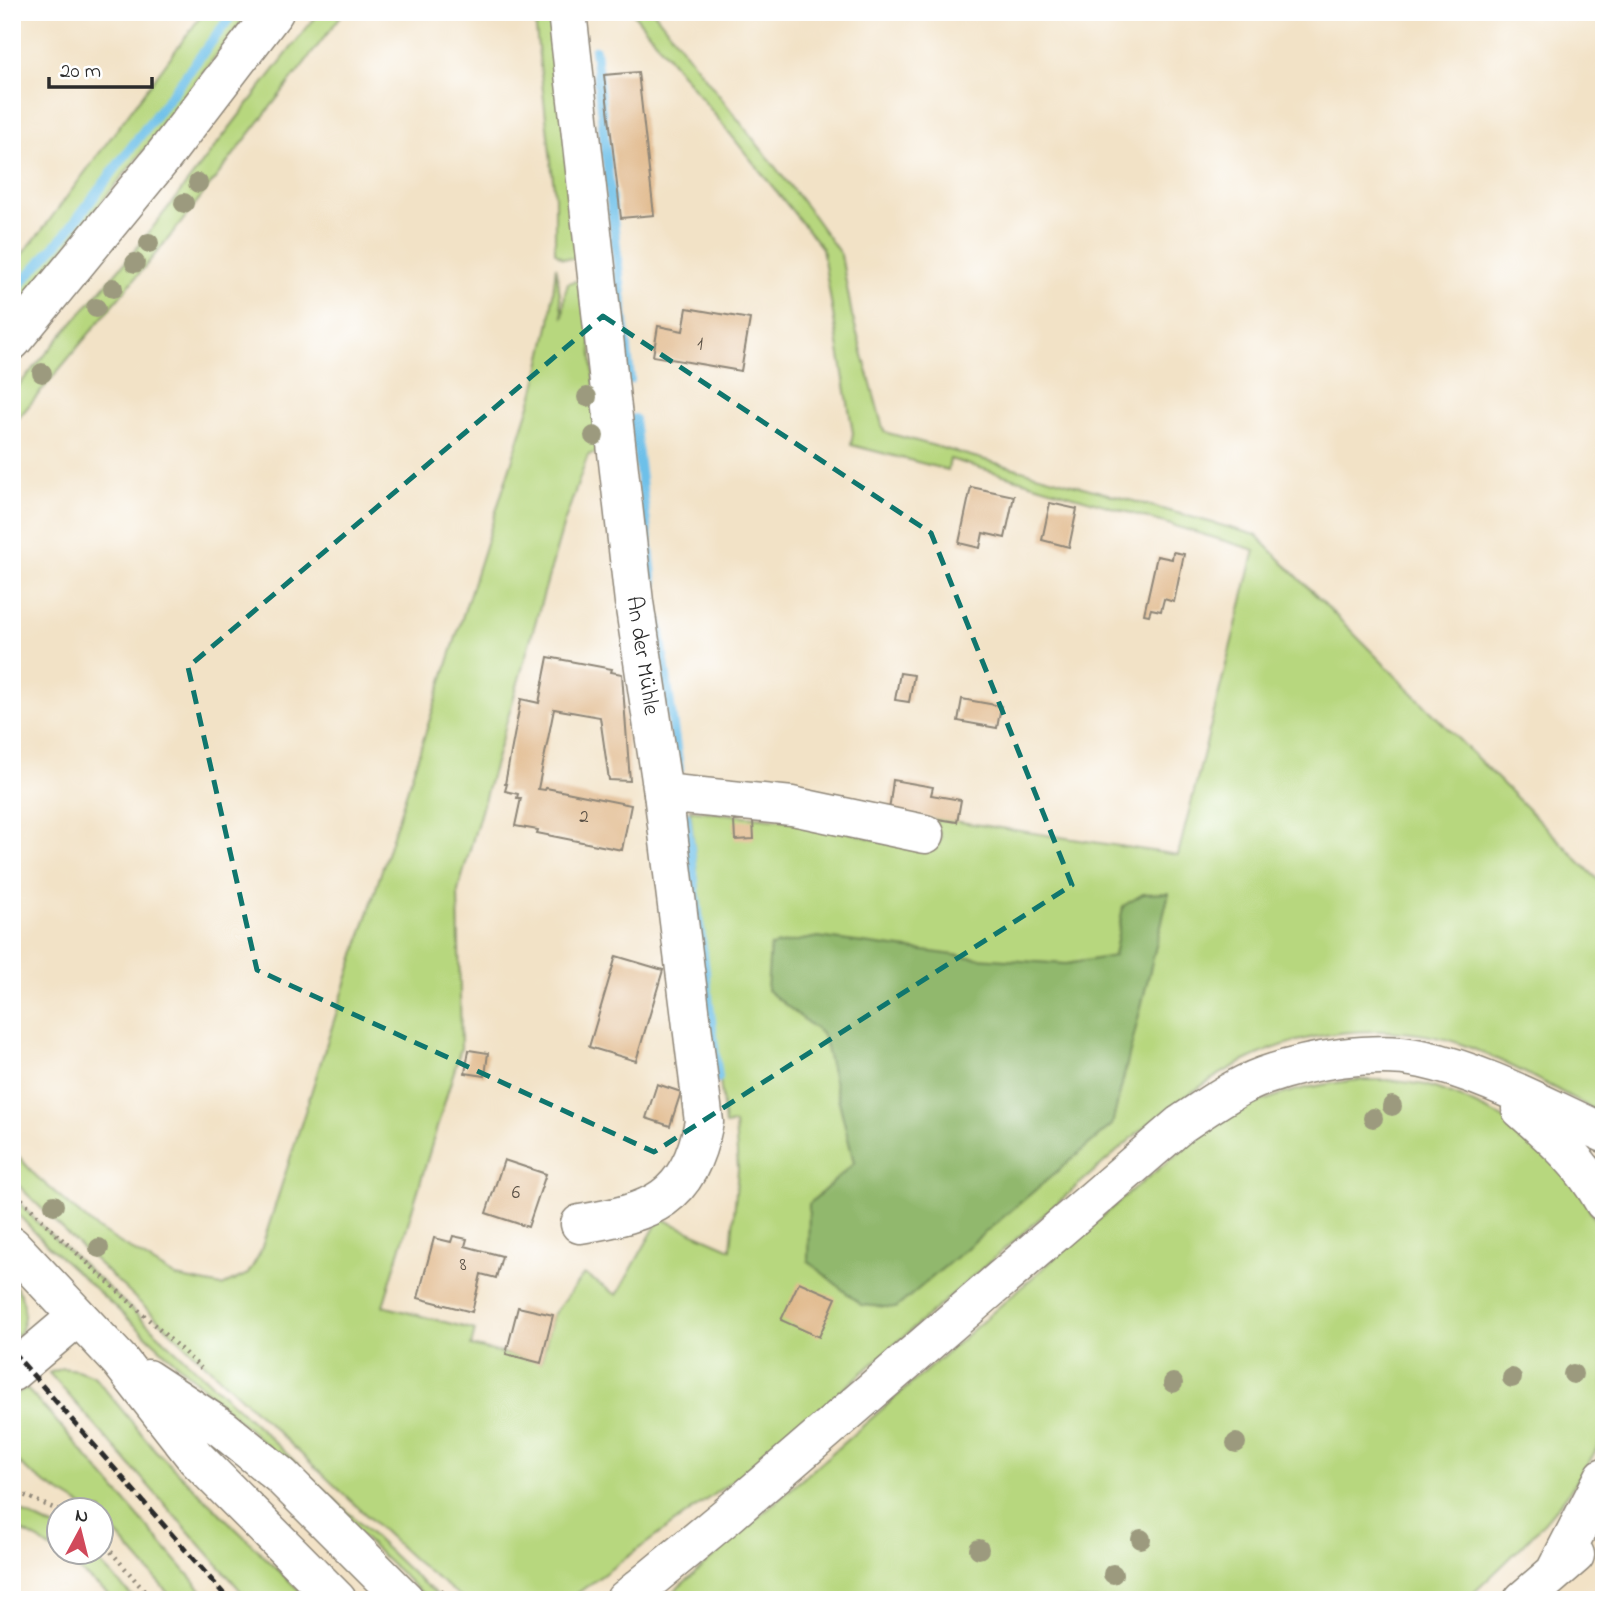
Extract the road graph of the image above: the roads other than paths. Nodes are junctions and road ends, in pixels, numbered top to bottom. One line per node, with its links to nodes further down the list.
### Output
1 (274, 12): 3 (main road)
2 (567, 12): 4 (main road, An der Mühle)
3 (12, 341)
4 (663, 793): 5 (main road); 9 (main road, An der Mühle)
5 (925, 834)
6 (1494, 1084): 7 (main road); 8 (main road); 20 (main road)
7 (1604, 1133)
8 (1604, 1202)
9 (580, 1224)
10 (12, 1246): 11 (main road)
11 (77, 1317): 12 (main road); 13 (main road)
12 (120, 1361): 18 (main road); 19 (main road)
13 (12, 1372)
14 (1604, 1477): 17 (main road)
15 (1604, 1531): 17 (main road)
16 (1604, 1560): 17 (main road)
17 (1555, 1572): 21 (main road)
18 (337, 1600)
19 (405, 1600)
20 (625, 1600)
21 (1523, 1600)

